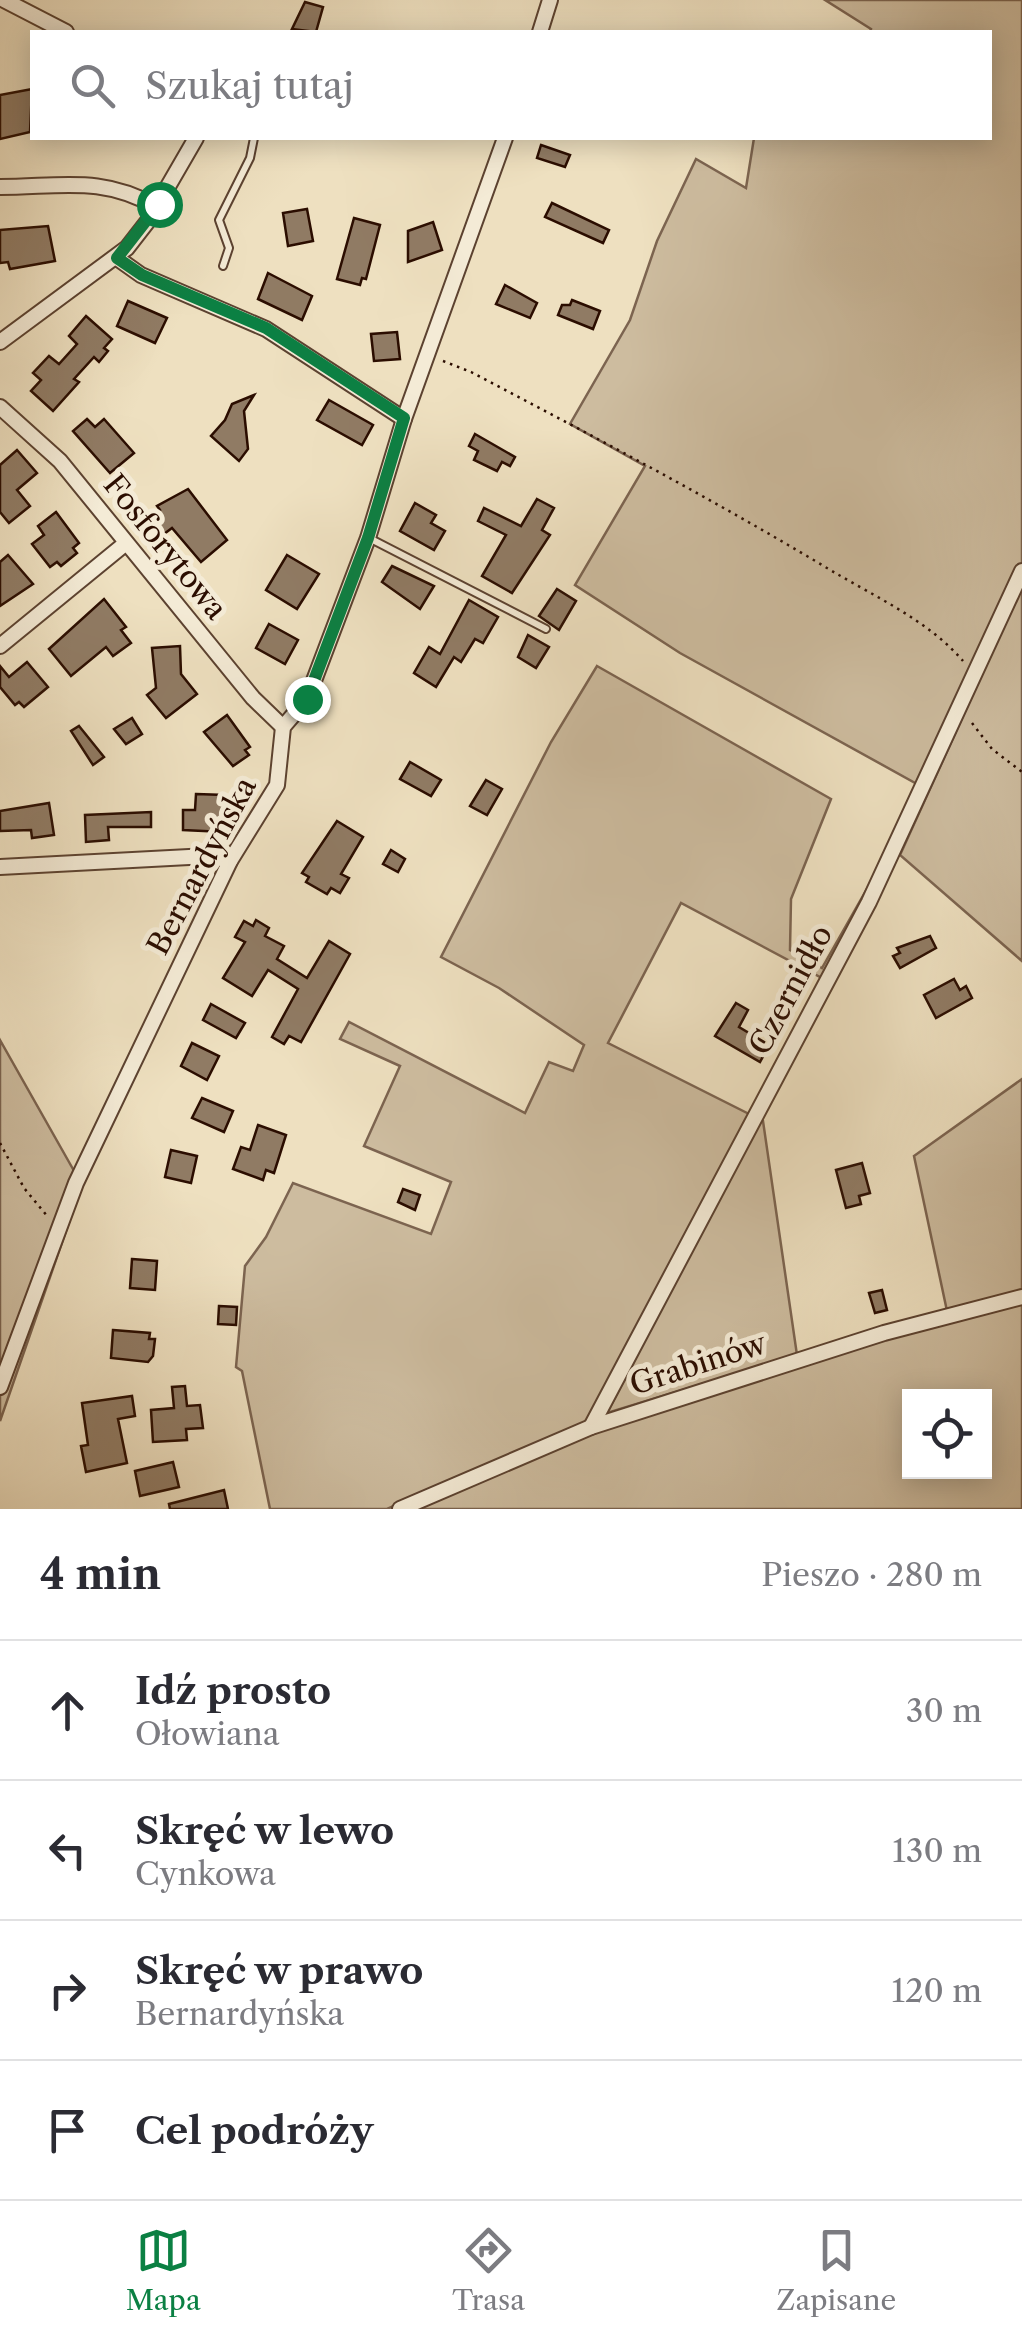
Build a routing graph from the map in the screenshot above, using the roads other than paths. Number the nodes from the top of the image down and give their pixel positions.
1 (4, 0) edge
2 (550, 0) edge
3 (62, 30) edge
4 (541, 30) edge
5 (195, 140) edge
6 (254, 140) edge
7 (504, 140) edge
8 (0, 188) edge
9 (157, 207) junction
10 (117, 258) junction
11 (223, 266) dead end
12 (0, 342) edge
13 (0, 407) edge
14 (404, 418) junction
15 (368, 538) junction
16 (126, 543) junction
17 (1022, 571) edge
18 (546, 629) dead end
19 (0, 646) edge
20 (282, 727) junction
21 (230, 861) junction
22 (0, 867) edge
23 (1022, 1297) edge
24 (0, 1386) edge
25 (591, 1427) junction
26 (400, 1509) edge

1 - 3 street
2 - 4 street
5 - 9 street
6 - 11 lane
7 - 14 street
8 - 9 street
9 - 10 street
10 - 12 street
10 - 14 street
13 - 16 street, Fosforytowa
14 - 15 street
15 - 18 lane
15 - 20 street
16 - 19 street
16 - 20 street, Fosforytowa
17 - 25 street, Czernidło
20 - 21 street, Bernardyńska
21 - 22 street
21 - 24 street, Bernardyńska
23 - 25 street, Grabinów
25 - 26 street, Grabinów

